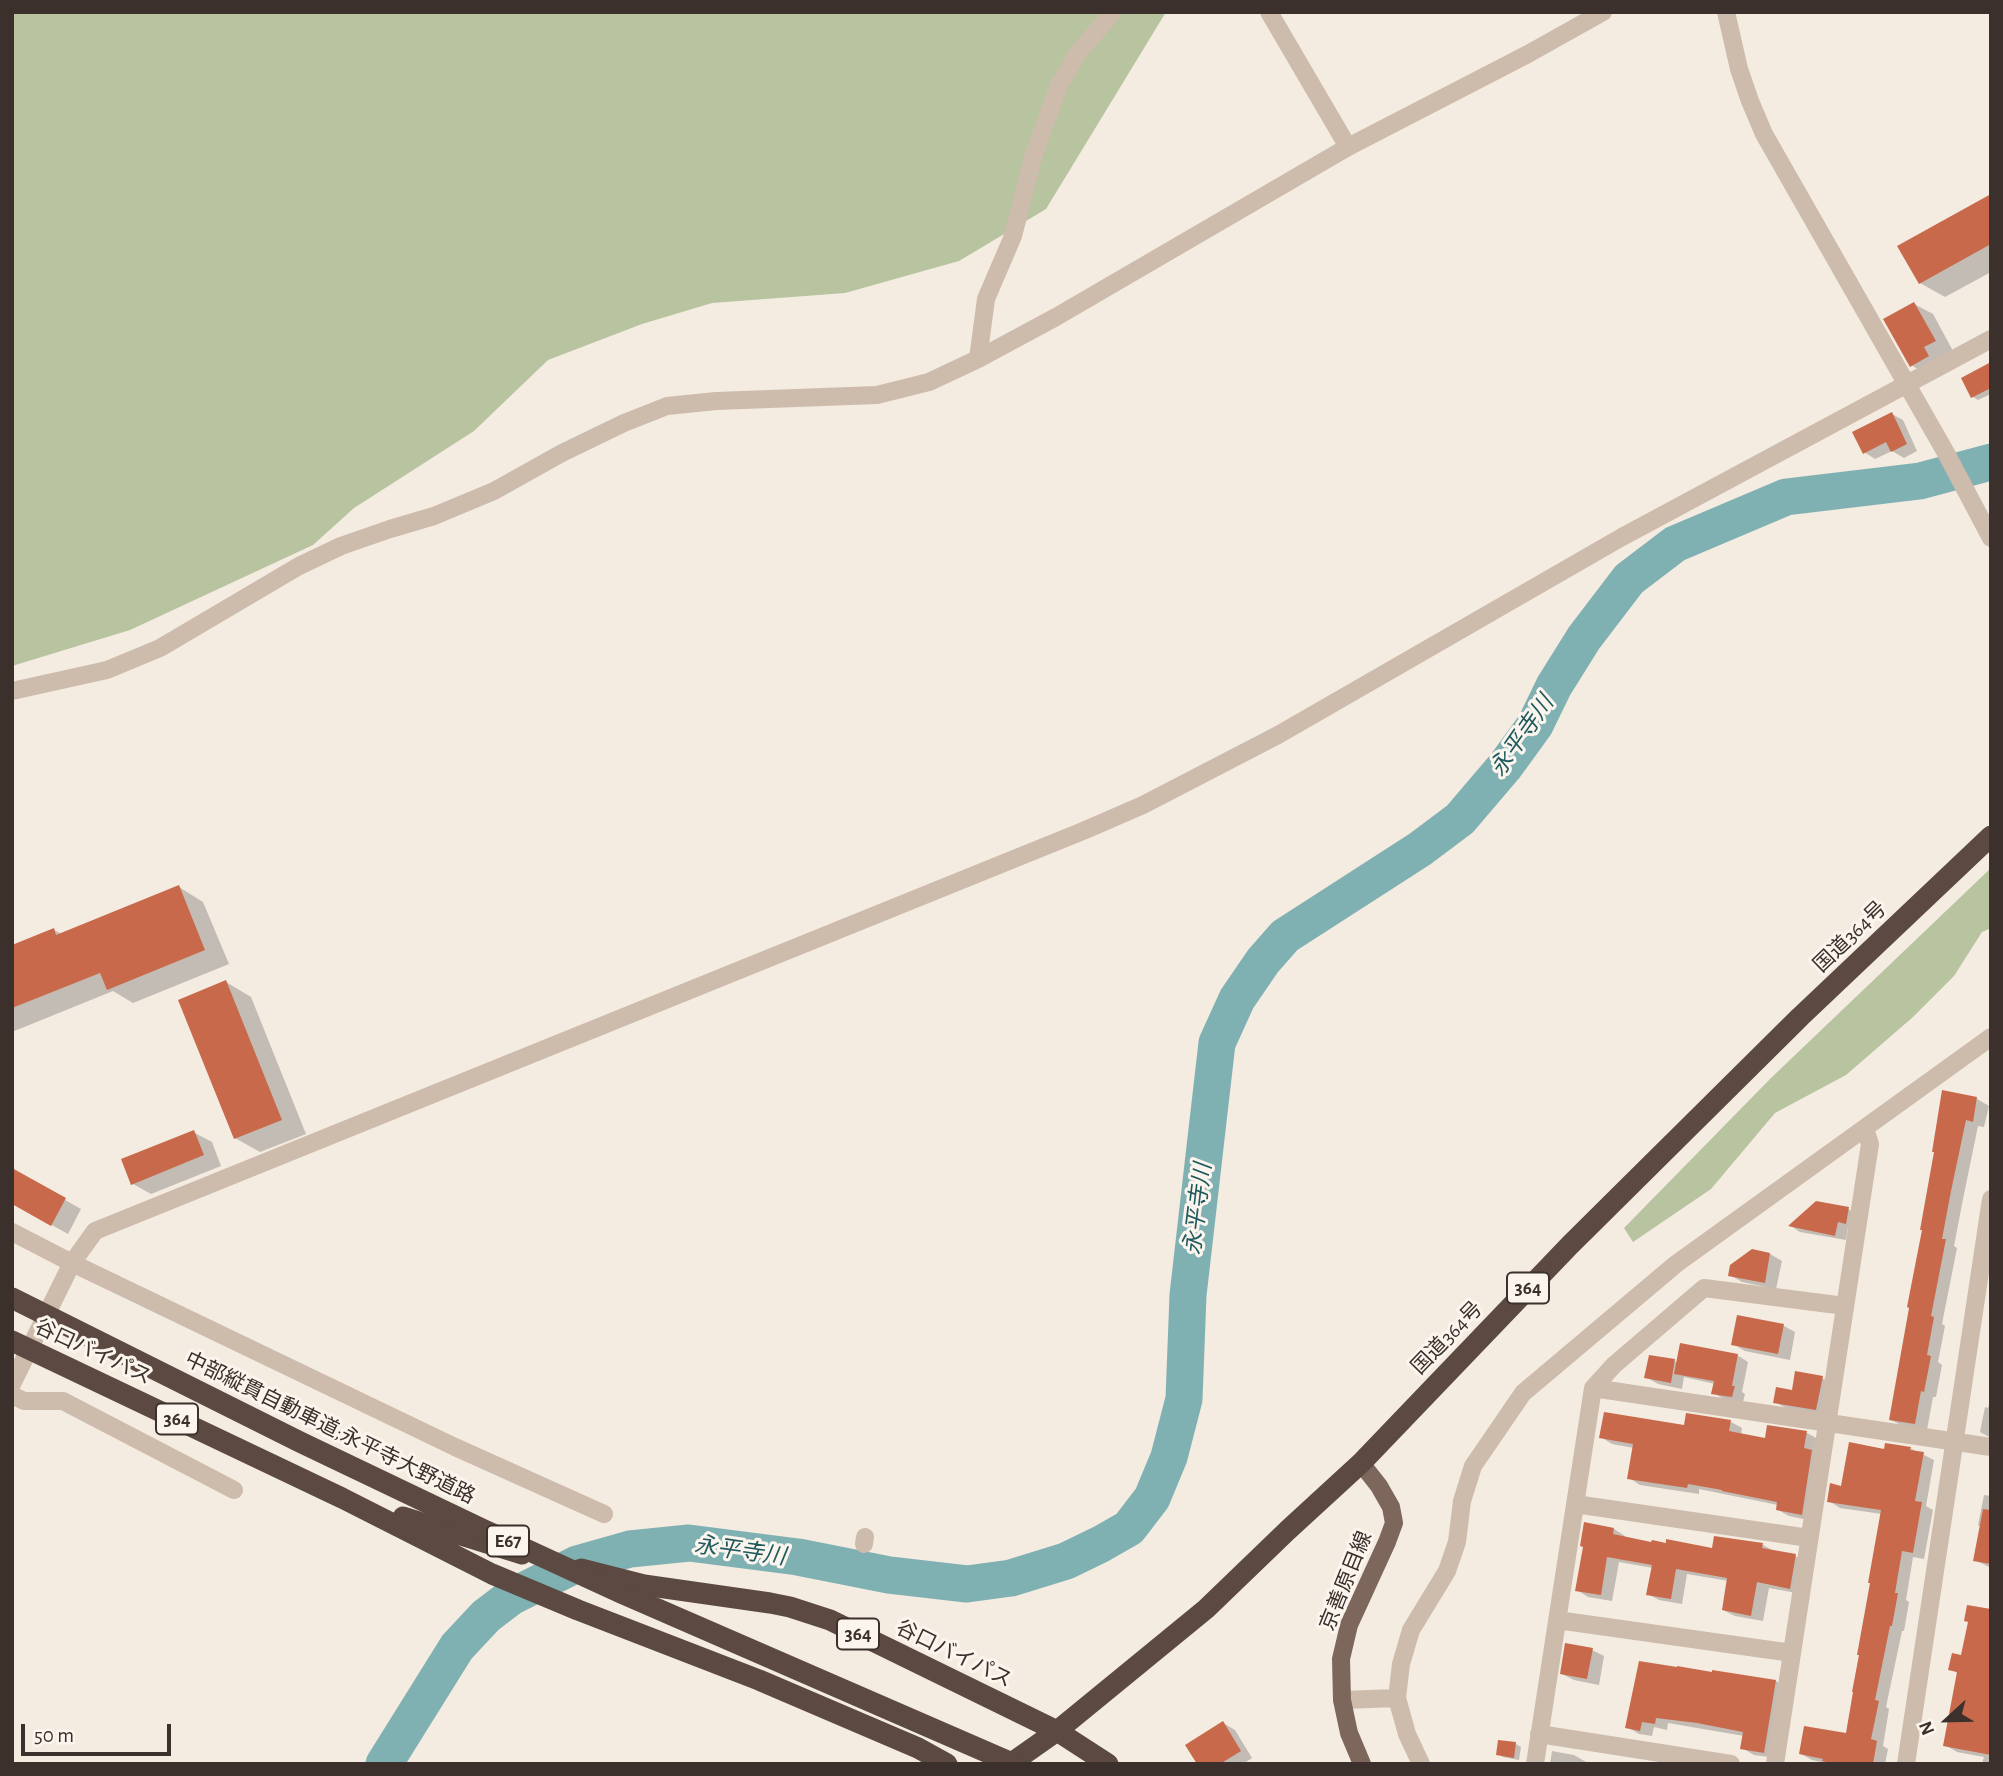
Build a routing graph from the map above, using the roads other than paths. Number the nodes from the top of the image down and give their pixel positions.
1 (1113, 12) edge
2 (1269, 12) edge
3 (1603, 12) edge
4 (1726, 12) edge
5 (1348, 147) junction
6 (1991, 339) edge
7 (978, 359) junction
8 (1907, 385) junction
9 (1991, 538) edge
10 (12, 691) edge
11 (1991, 836) edge
12 (1991, 1037) edge
13 (1865, 1129) junction
14 (1991, 1199) edge
15 (12, 1232) edge
16 (72, 1263) junction
17 (12, 1298) edge
18 (1845, 1306) junction
19 (21, 1345) edge
20 (12, 1384) edge
21 (1593, 1388) junction
22 (12, 1395) edge
23 (1826, 1421) junction
24 (1955, 1441) junction
25 (1991, 1447) edge
26 (1361, 1462) junction
27 (234, 1490) dead end
28 (342, 1498) junction
29 (1574, 1504) junction
30 (604, 1514) dead end
31 (1809, 1538) junction
32 (1556, 1620) junction
33 (1792, 1653) junction
34 (1397, 1698) junction
35 (1342, 1700) junction
36 (1057, 1731) junction
37 (1539, 1734) junction
38 (1659, 1758) edge
39 (947, 1764) edge
40 (1012, 1764) edge
41 (1108, 1764) edge
42 (1362, 1764) edge
43 (1421, 1764) edge
44 (1535, 1764) edge
45 (1731, 1764) edge
46 (1775, 1764) edge
47 (1906, 1764) edge

1 - 7 street
2 - 5 street
3 - 5 street
4 - 8 street
5 - 7 street
6 - 8 street
7 - 10 street
8 - 9 street
8 - 16 street
11 - 26 highway, 国道364号 / 364
12 - 13 street
13 - 18 street
13 - 34 street
14 - 24 street
15 - 16 street
16 - 19 street
16 - 30 street
17 - 40 highway, 中部縦貫自動車道;永平寺大野道路 / E67, bridge
18 - 21 street
18 - 23 street
19 - 20 street
19 - 28 highway, 谷口バイパス / 364
21 - 23 street
21 - 29 street
22 - 27 street
23 - 24 street
23 - 31 street
24 - 25 street
24 - 47 street
26 - 35 main road, 京善原目線
26 - 36 highway, 国道364号 / 364
28 - 36 highway, 谷口バイパス / 364, bridge
28 - 39 highway, 谷口バイパス / 364
29 - 31 street
29 - 32 street
31 - 33 street
32 - 33 street
32 - 37 street
33 - 46 street
34 - 35 street
34 - 43 street
35 - 42 main road, 京善原目線
36 - 40 highway, 国道364号 / 364
36 - 41 highway, 谷口バイパス
37 - 38 street
37 - 44 street
38 - 45 street

